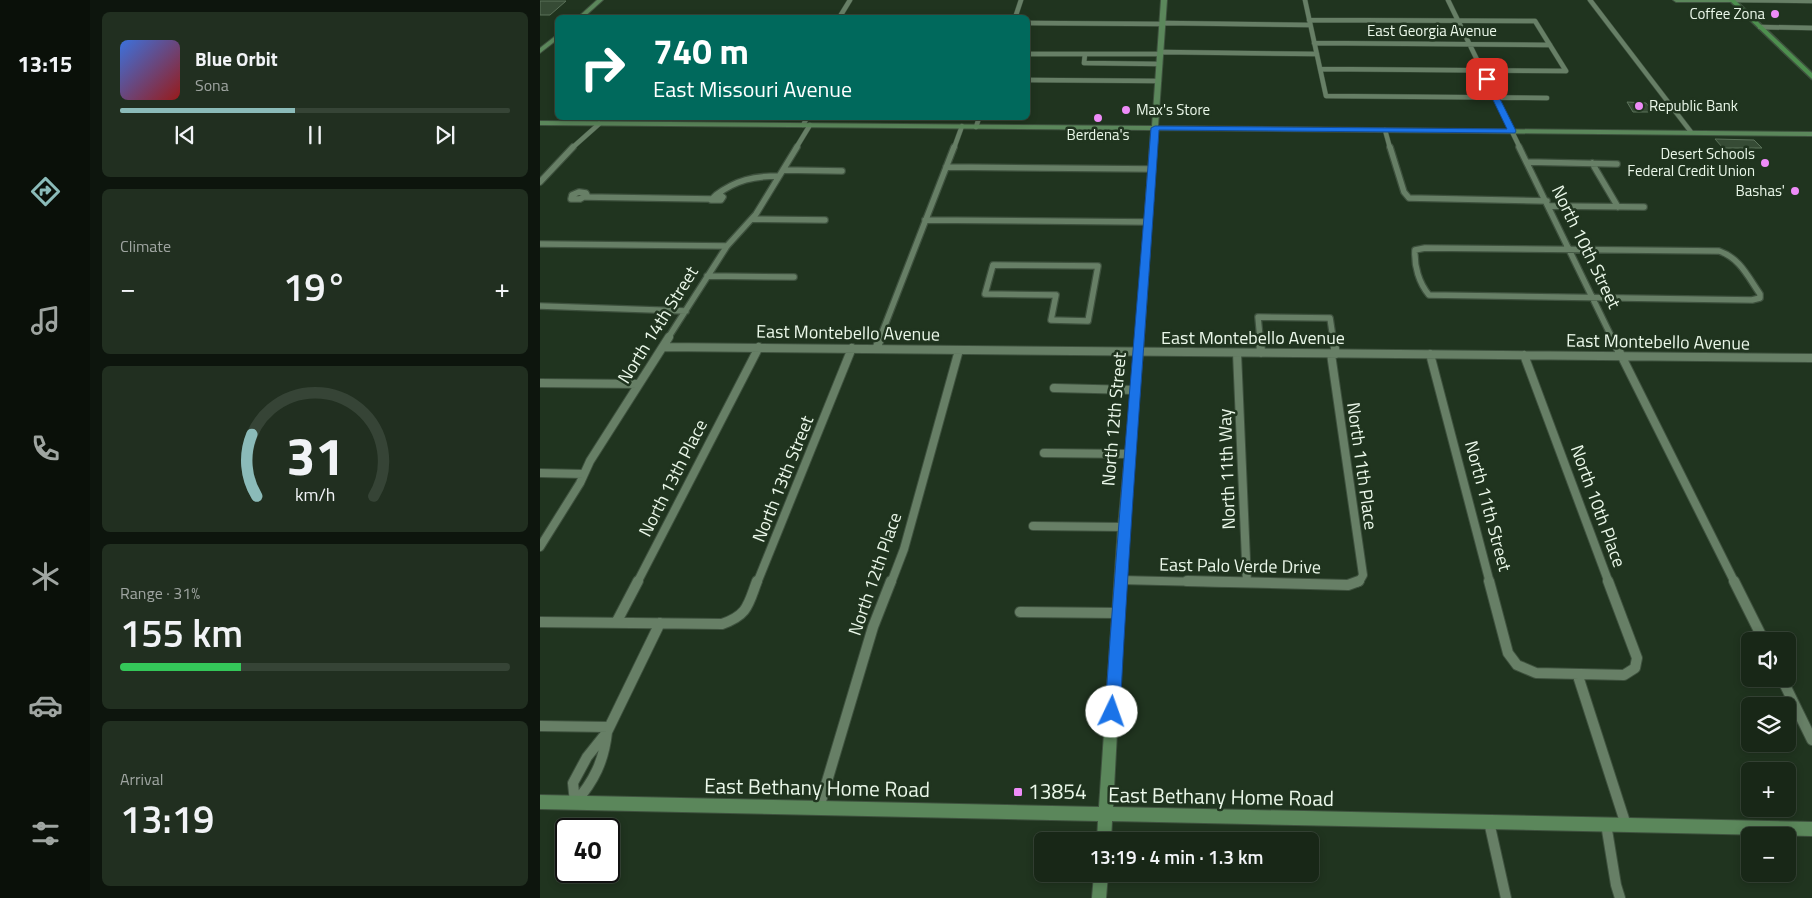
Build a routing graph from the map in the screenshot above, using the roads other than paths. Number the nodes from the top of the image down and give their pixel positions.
1 (600, 0) edge
2 (850, 0) edge
3 (1021, 0) edge
4 (1164, 0) edge
5 (1305, 0) edge
6 (1448, 0) edge
7 (1590, 0) edge
8 (1676, 0) edge
9 (1732, 0) edge
10 (1765, 1) edge
11 (1796, 1) edge
12 (1812, 1) edge
13 (582, 15) edge
14 (842, 15) edge
15 (1016, 15) edge
16 (1458, 21) junction
17 (1310, 22) junction
18 (1030, 24) edge
19 (1163, 24) junction
20 (1760, 27) junction
21 (1812, 28) edge
22 (555, 38) edge
23 (1314, 43) junction
24 (1469, 44) junction
25 (1550, 45) junction
26 (540, 50) edge
27 (1161, 53) junction
28 (1030, 54) edge
29 (1086, 54) junction
30 (1317, 54) junction
31 (1160, 64) junction
32 (1320, 69) junction
33 (1482, 70) junction
34 (1812, 77) edge
35 (1030, 80) edge
36 (1159, 81) junction
37 (1496, 98) junction
38 (1546, 98) dead end
39 (807, 120) edge
40 (979, 120) edge
41 (540, 123) edge
42 (599, 124) junction
43 (806, 125) junction
44 (962, 126) junction
45 (976, 127) junction
46 (1155, 128) junction
47 (1385, 130) junction
48 (1512, 131) junction
49 (1691, 132) junction
50 (1812, 134) edge
51 (1527, 162) junction
52 (1592, 163) junction
53 (1617, 164) dead end
54 (946, 167) junction
55 (1152, 169) junction
56 (842, 171) dead end
57 (781, 173) junction
58 (540, 182) edge
59 (585, 197) dead end
60 (1548, 204) junction
61 (1618, 207) junction
62 (1644, 208) dead end
63 (752, 219) junction
64 (825, 220) dead end
65 (926, 220) junction
66 (1148, 222) junction
67 (540, 244) edge
68 (727, 246) junction
69 (1570, 250) junction
70 (707, 276) junction
71 (794, 277) dead end
72 (1593, 298) junction
73 (540, 306) edge
74 (686, 311) junction
75 (1088, 321) joint
76 (663, 346) junction
77 (759, 348) junction
78 (852, 348) junction
79 (876, 349) junction
80 (959, 350) junction
81 (1139, 351) junction
82 (1237, 353) junction
83 (1260, 353) junction
84 (1333, 354) junction
85 (1430, 354) junction
86 (1524, 355) junction
87 (1621, 356) junction
88 (1812, 358) edge
89 (540, 383) edge
90 (639, 384) junction
91 (1054, 388) dead end
92 (1134, 390) junction
93 (1044, 453) dead end
94 (1130, 454) junction
95 (540, 473) edge
96 (584, 474) junction
97 (1033, 526) dead end
98 (1123, 527) junction
99 (540, 548) edge
100 (1120, 580) junction
101 (1360, 582) joint
102 (1247, 583) junction
103 (1020, 612) dead end
104 (1118, 614) junction
105 (540, 622) edge
106 (616, 623) junction
107 (660, 623) junction
108 (1759, 632) edge
109 (1578, 676) junction
110 (1786, 687) edge
111 (540, 726) edge
112 (608, 730) junction
113 (1812, 740) edge
114 (540, 802) edge
115 (575, 803) junction
116 (819, 808) junction
117 (1105, 815) junction
118 (1489, 822) junction
119 (1606, 824) junction
120 (1626, 825) junction
121 (1812, 829) edge
122 (1104, 832) edge
123 (1100, 882) edge
124 (1099, 898) edge
125 (1506, 898) edge
126 (1620, 898) edge

1 - 13 main road
2 - 14 street
3 - 15 street
4 - 19 main road, North 12th Street
5 - 17 street
6 - 16 street, North 10th Street
7 - 49 street
8 - 9 main road
9 - 10 street
9 - 20 main road
10 - 11 street
11 - 12 street
16 - 17 street
16 - 24 street, North 10th Street
16 - 25 street
17 - 19 street
17 - 23 street
18 - 19 street
19 - 27 main road, North 12th Street
20 - 21 street
20 - 34 main road
22 - 26 main road
23 - 24 street, East Georgia Avenue
23 - 30 street
24 - 25 street, East Georgia Avenue
24 - 33 street, North 10th Street
25 - 33 street
27 - 29 street
27 - 30 street
27 - 31 main road, North 12th Street
28 - 29 street
29 - 31 street
30 - 32 street
31 - 36 main road, North 12th Street
32 - 33 street
32 - 37 street
33 - 37 street, North 10th Street
35 - 36 street
36 - 46 main road, North 12th Street
37 - 38 street
37 - 48 street, North 10th Street
39 - 43 street, North 14th Street
40 - 45 street
41 - 42 main road
42 - 43 main road
42 - 58 street
43 - 44 main road
43 - 57 street, North 14th Street
44 - 45 main road
44 - 54 street
45 - 46 main road
46 - 47 main road
46 - 55 main road, North 12th Street
47 - 48 main road
47 - 60 street
48 - 49 main road
48 - 51 street, North 10th Street
49 - 50 main road
51 - 52 street
51 - 60 street, North 10th Street
52 - 53 street
52 - 61 street
54 - 55 street
54 - 65 street
55 - 66 main road, North 12th Street
56 - 57 street
57 - 59 street
57 - 63 street, North 14th Street
60 - 61 street
60 - 69 street, North 10th Street
61 - 62 street
63 - 64 street
63 - 68 street, North 14th Street
65 - 66 street
65 - 79 street
66 - 81 main road, North 12th Street
67 - 68 street
68 - 70 street, North 14th Street
69 - 72 street, North 10th Street
69 - 72 street
69 - 72 street
70 - 71 street
70 - 74 street, North 14th Street
72 - 87 street, North 10th Street
73 - 74 street
74 - 76 street, North 14th Street
75 - 75 street
76 - 77 street, East Montebello Avenue
76 - 90 street, North 14th Street
77 - 78 street, East Montebello Avenue
77 - 106 street, North 13th Place
78 - 79 street, East Montebello Avenue
78 - 107 street, North 13th Street
79 - 80 street, East Montebello Avenue
80 - 81 street, East Montebello Avenue
80 - 116 street, North 12th Place
81 - 82 street, East Montebello Avenue
81 - 92 main road, North 12th Street
82 - 83 street, East Montebello Avenue
82 - 102 street, North 11th Way
83 - 84 street, East Montebello Avenue
83 - 84 street, North 11th Place
84 - 85 street, East Montebello Avenue
84 - 101 street, North 11th Place
85 - 86 street, East Montebello Avenue
85 - 109 street, North 11th Street
86 - 87 street, East Montebello Avenue
86 - 109 street, North 10th Place
87 - 88 street, East Montebello Avenue
87 - 108 street, North 10th Street
89 - 90 street
90 - 96 street, North 14th Street
91 - 92 street
92 - 94 main road, North 12th Street
93 - 94 street
94 - 98 main road, North 12th Street
95 - 96 street
96 - 99 street, North 14th Street
97 - 98 street
98 - 100 main road, North 12th Street
100 - 102 street, East Palo Verde Drive
100 - 104 main road, North 12th Street
101 - 102 street, East Palo Verde Drive
103 - 104 street
104 - 117 main road, North 12th Street
105 - 106 street
106 - 107 street
107 - 112 street
109 - 120 street
110 - 113 street
111 - 112 street
112 - 115 street
112 - 115 street
114 - 115 main road, East Bethany Home Road
115 - 116 main road, East Bethany Home Road
116 - 117 main road, East Bethany Home Road
117 - 118 main road, East Bethany Home Road
117 - 122 main road, North 12th Street
118 - 119 main road, East Bethany Home Road
118 - 125 street
119 - 120 main road, East Bethany Home Road
119 - 126 street
120 - 121 main road, East Bethany Home Road
123 - 124 main road

